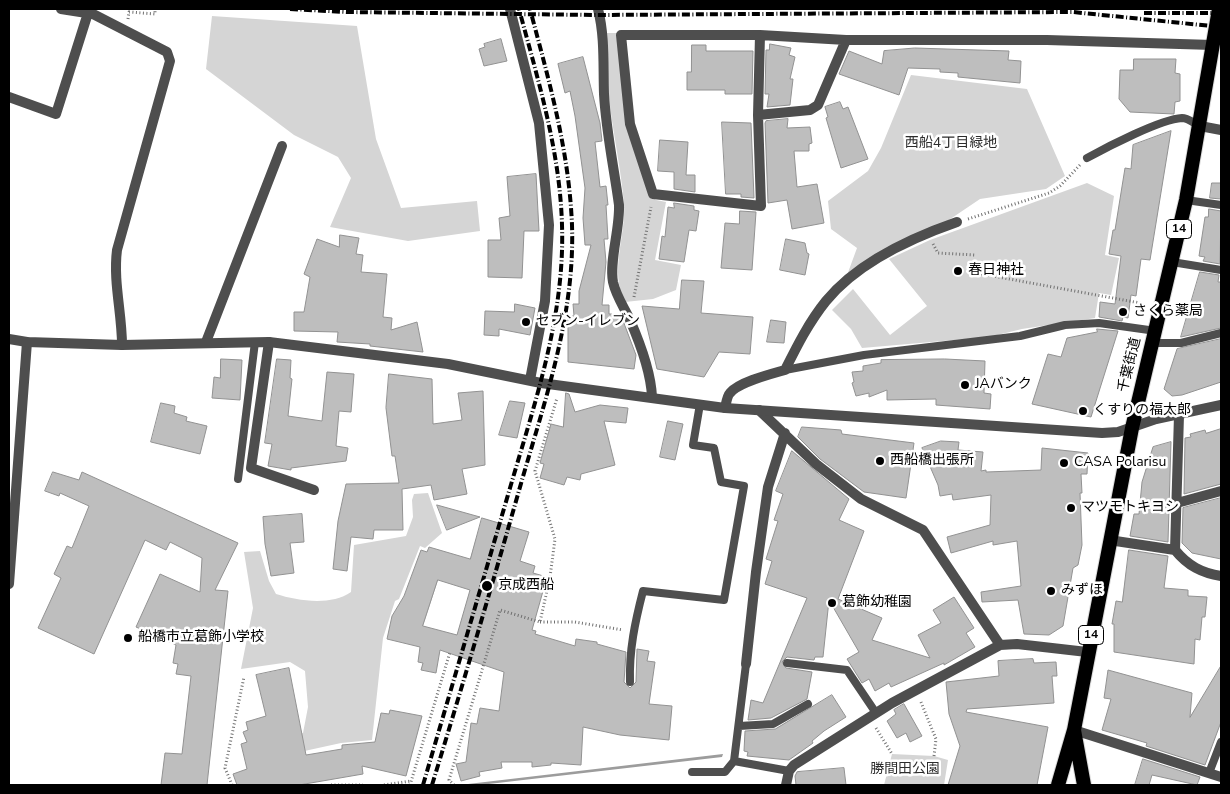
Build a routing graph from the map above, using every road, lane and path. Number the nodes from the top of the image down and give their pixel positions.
1 (61, 9) edge
2 (155, 9) edge
3 (510, 9) edge
4 (598, 9) edge
5 (1219, 9) edge
6 (88, 13) junction
7 (136, 23) dead end
8 (760, 35) junction
9 (846, 40) junction
10 (1217, 46) edge
11 (9, 97) edge
12 (758, 115) junction
13 (1200, 126) junction
14 (1221, 130) edge
15 (282, 146) dead end
16 (1087, 158) joint
17 (654, 194) junction
18 (1186, 200) junction
19 (1221, 205) edge
20 (958, 222) joint
21 (926, 234) junction
22 (975, 255) dead end
23 (1172, 262) junction
24 (1221, 270) edge
25 (971, 272) dead end
26 (1140, 303) dead end
27 (630, 320) junction
28 (1221, 333) edge
29 (1154, 337) junction
30 (9, 339) edge
31 (27, 342) junction
32 (206, 342) junction
33 (255, 342) junction
34 (270, 342) junction
35 (122, 345) junction
36 (785, 370) junction
37 (530, 380) junction
38 (558, 395) dead end
39 (652, 397) junction
40 (700, 404) junction
41 (1221, 405) edge
42 (725, 408) junction
43 (759, 410) junction
44 (1178, 415) junction
45 (1132, 428) junction
46 (785, 433) junction
47 (238, 479) dead end
48 (314, 490) dead end
49 (1221, 491) edge
50 (1177, 503) junction
51 (11, 520) edge
52 (1109, 540) junction
53 (1175, 550) junction
54 (1221, 576) edge
55 (9, 584) edge
56 (540, 622) junction
57 (633, 631) junction
58 (1000, 645) junction
59 (450, 652) dead end
60 (1087, 652) junction
61 (787, 663) dead end
62 (746, 664) joint
63 (244, 677) dead end
64 (630, 682) dead end
65 (916, 690) junction
66 (808, 704) dead end
67 (873, 715) junction
68 (739, 726) junction
69 (1074, 730) junction
70 (1221, 742) edge
71 (892, 754) dead end
72 (934, 756) dead end
73 (734, 761) junction
74 (789, 771) junction
75 (692, 772) dead end
76 (1209, 773) junction
77 (1221, 777) edge
78 (411, 783) edge
79 (232, 785) edge
80 (331, 785) edge
81 (363, 785) edge
82 (384, 785) edge
83 (454, 785) edge
84 (786, 785) edge
85 (1058, 785) edge
86 (1084, 785) edge

1 - 6 street
2 - 7 path
3 - 37 street
4 - 27 street
5 - 10 highway, 千葉街道 / 14
6 - 11 street
6 - 35 street
8 - 9 street
8 - 12 street
8 - 17 street
9 - 10 street
9 - 12 street
10 - 13 highway, 千葉街道 / 14
12 - 17 street
13 - 14 street
13 - 16 lane
13 - 18 highway, 千葉街道 / 14
15 - 32 street
16 - 20 path
17 - 27 path
18 - 19 lane
18 - 23 highway, 千葉街道 / 14
20 - 21 street
21 - 22 path
21 - 36 street
23 - 24 lane
23 - 29 highway, 千葉街道 / 14
25 - 26 path
27 - 39 street
28 - 29 lane
29 - 36 lane
29 - 45 highway, 千葉街道 / 14
30 - 31 street
31 - 35 street
31 - 51 street
32 - 33 street
32 - 35 street
33 - 34 street
33 - 47 lane
34 - 37 street
34 - 48 street
36 - 42 street
37 - 39 street
38 - 56 path
39 - 40 street
40 - 42 street
40 - 57 lane
41 - 44 street
42 - 43 street
43 - 45 street
43 - 46 street
44 - 45 street
44 - 50 street
45 - 52 highway, 千葉街道 / 14
46 - 58 street
46 - 62 street
49 - 50 street
50 - 53 street
51 - 55 street
52 - 53 street
52 - 60 highway, 千葉街道 / 14
53 - 54 street
56 - 57 path
56 - 83 path
57 - 64 lane
58 - 60 street
58 - 65 street
59 - 78 path
60 - 69 highway, 千葉街道 / 14
61 - 67 lane
62 - 68 lane
63 - 79 path
65 - 67 street
65 - 72 path
66 - 68 lane
67 - 71 path
67 - 74 street
68 - 73 lane
69 - 76 street
69 - 85 highway, 千葉街道 / 14
69 - 86 highway, 千葉街道 / 14
70 - 76 lane
73 - 74 lane
73 - 75 lane
74 - 84 street
76 - 77 street
78 - 82 path
80 - 81 path

